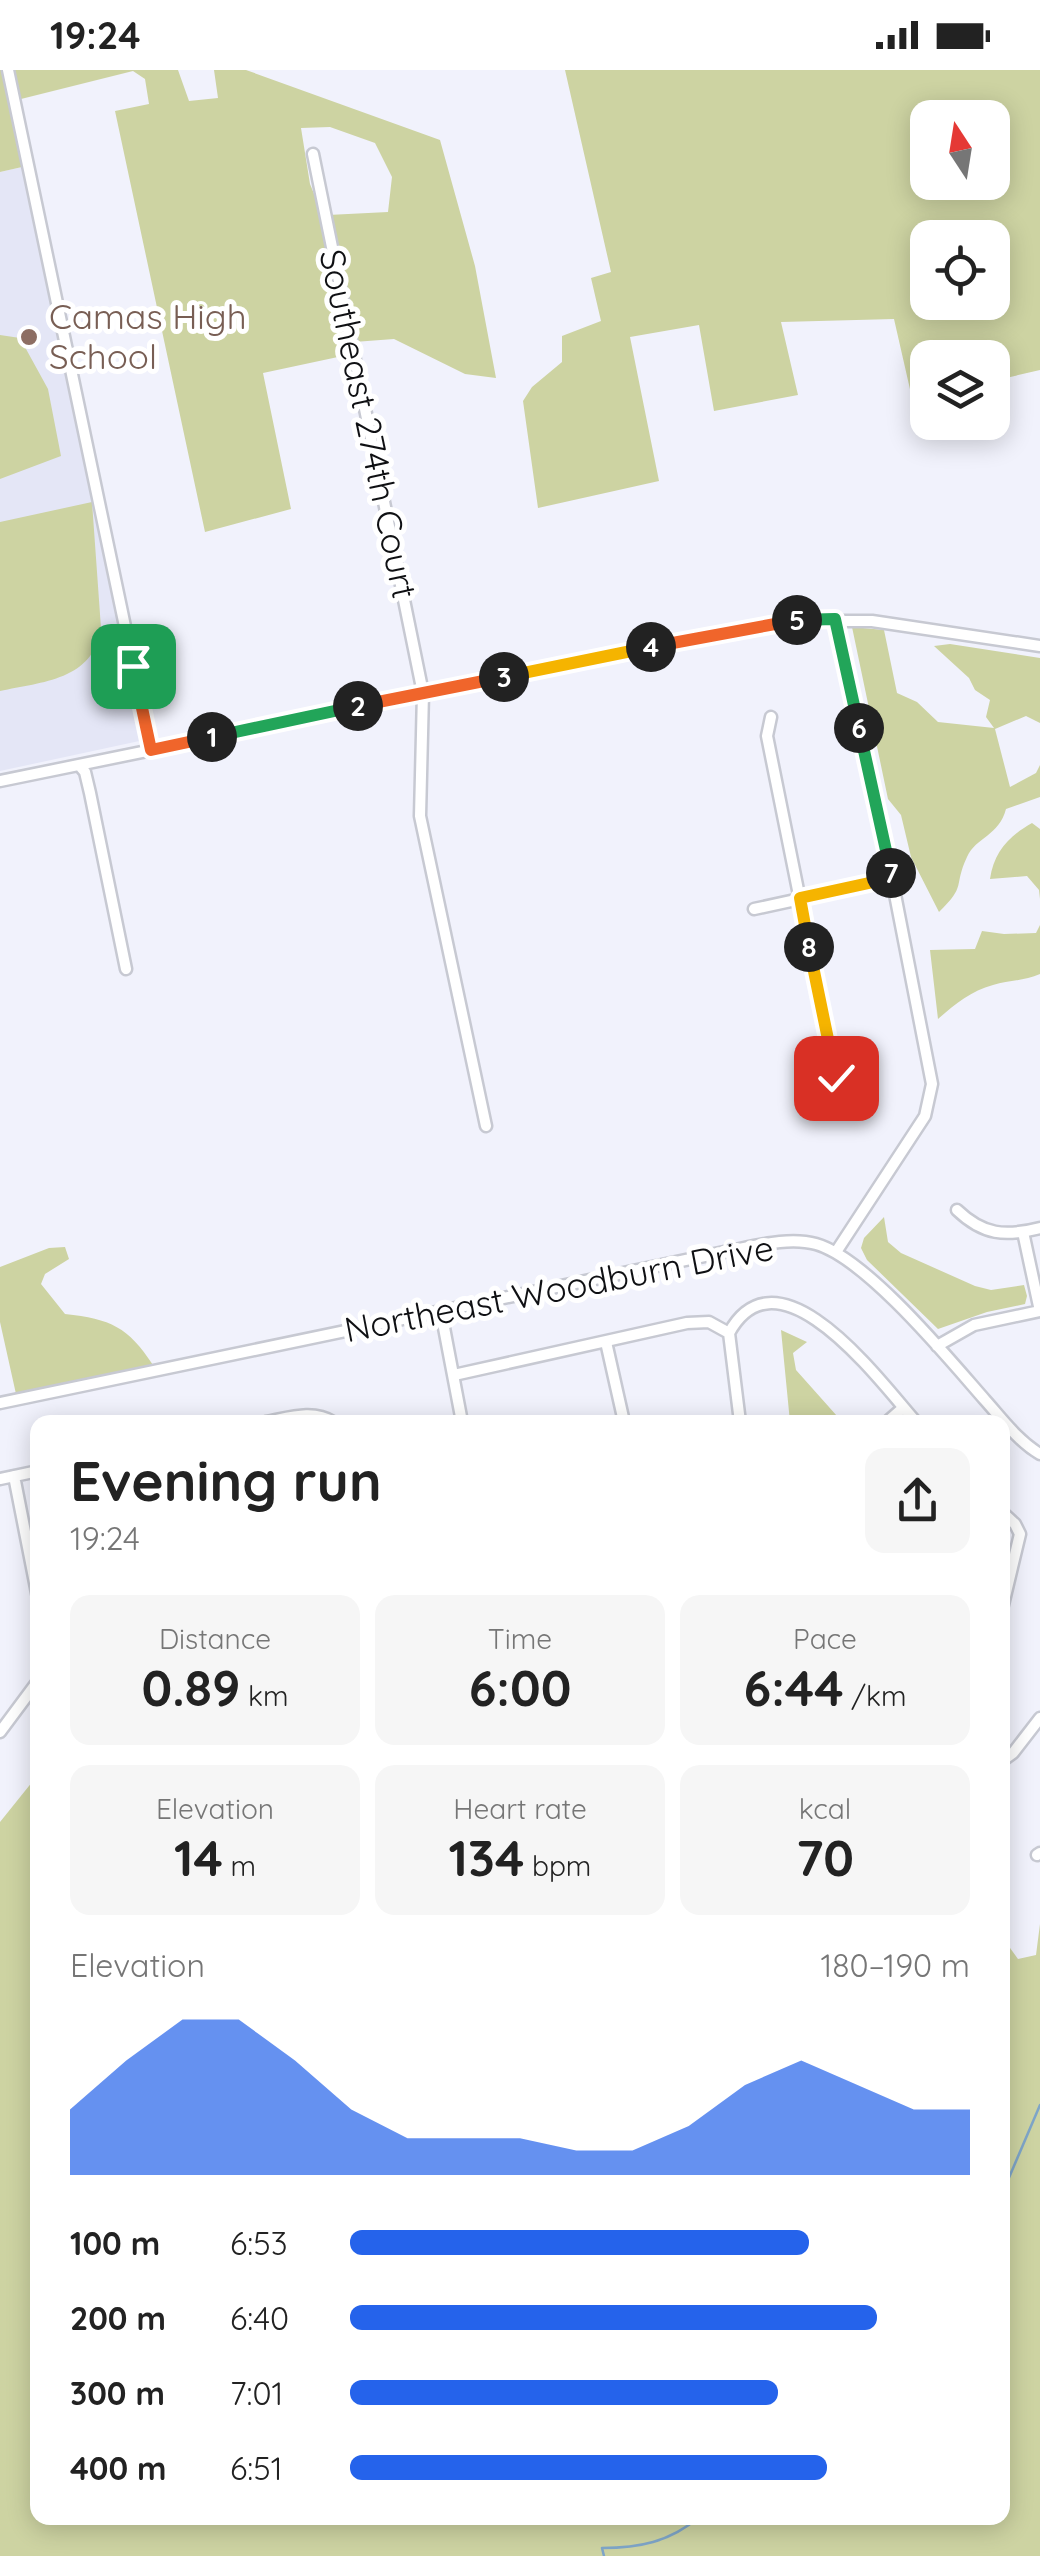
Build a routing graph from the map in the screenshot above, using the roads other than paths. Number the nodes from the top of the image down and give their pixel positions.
1 (8, 70) edge
2 (312, 154) dead end
3 (835, 619) junction
4 (1040, 646) edge
5 (424, 693) junction
6 (772, 717) dead end
7 (151, 750) junction
8 (79, 764) junction
9 (0, 781) edge
10 (892, 878) junction
11 (800, 898) junction
12 (754, 909) dead end
13 (126, 969) dead end
14 (848, 1098) dead end
15 (486, 1126) dead end
16 (957, 1210) dead end
17 (1040, 1228) edge
18 (1023, 1232) junction
19 (836, 1252) junction
20 (442, 1312) junction
21 (729, 1333) junction
22 (606, 1342) junction
23 (937, 1346) junction
24 (454, 1375) junction
25 (0, 1403) edge
26 (903, 1408) junction
27 (461, 1415) edge
28 (622, 1415) edge
29 (739, 1415) edge
30 (896, 1415) edge
31 (910, 1415) edge
32 (998, 1415) edge
33 (1010, 1428) edge
34 (1040, 1454) edge
35 (30, 1473) edge
36 (14, 1476) junction
37 (0, 1479) edge
38 (1010, 1519) edge
39 (30, 1557) edge
40 (1010, 1576) edge
41 (30, 1693) edge
42 (1040, 1718) edge
43 (0, 1732) edge
44 (1010, 1756) edge

1 - 7 street
2 - 5 street, Southeast 274th Court
3 - 4 street
3 - 5 street
3 - 10 street
5 - 7 street
5 - 15 street, Southeast 274th Court
6 - 11 street
7 - 8 street
8 - 9 street
8 - 13 street
10 - 11 street
10 - 19 street
11 - 12 street
11 - 14 street
16 - 18 street
17 - 18 street
18 - 23 street
19 - 20 street, Northeast Woodburn Drive
19 - 23 street, Northeast Woodburn Drive
20 - 24 street
20 - 25 street, Northeast Woodburn Drive
21 - 22 street
21 - 26 street
21 - 29 street
22 - 24 street
22 - 28 street
23 - 32 street, Northeast Woodburn Drive
24 - 27 street
26 - 30 street
26 - 31 street
33 - 34 street, Northeast Woodburn Drive
35 - 36 street
36 - 37 street
36 - 39 street
38 - 40 street
41 - 43 street
42 - 44 street

